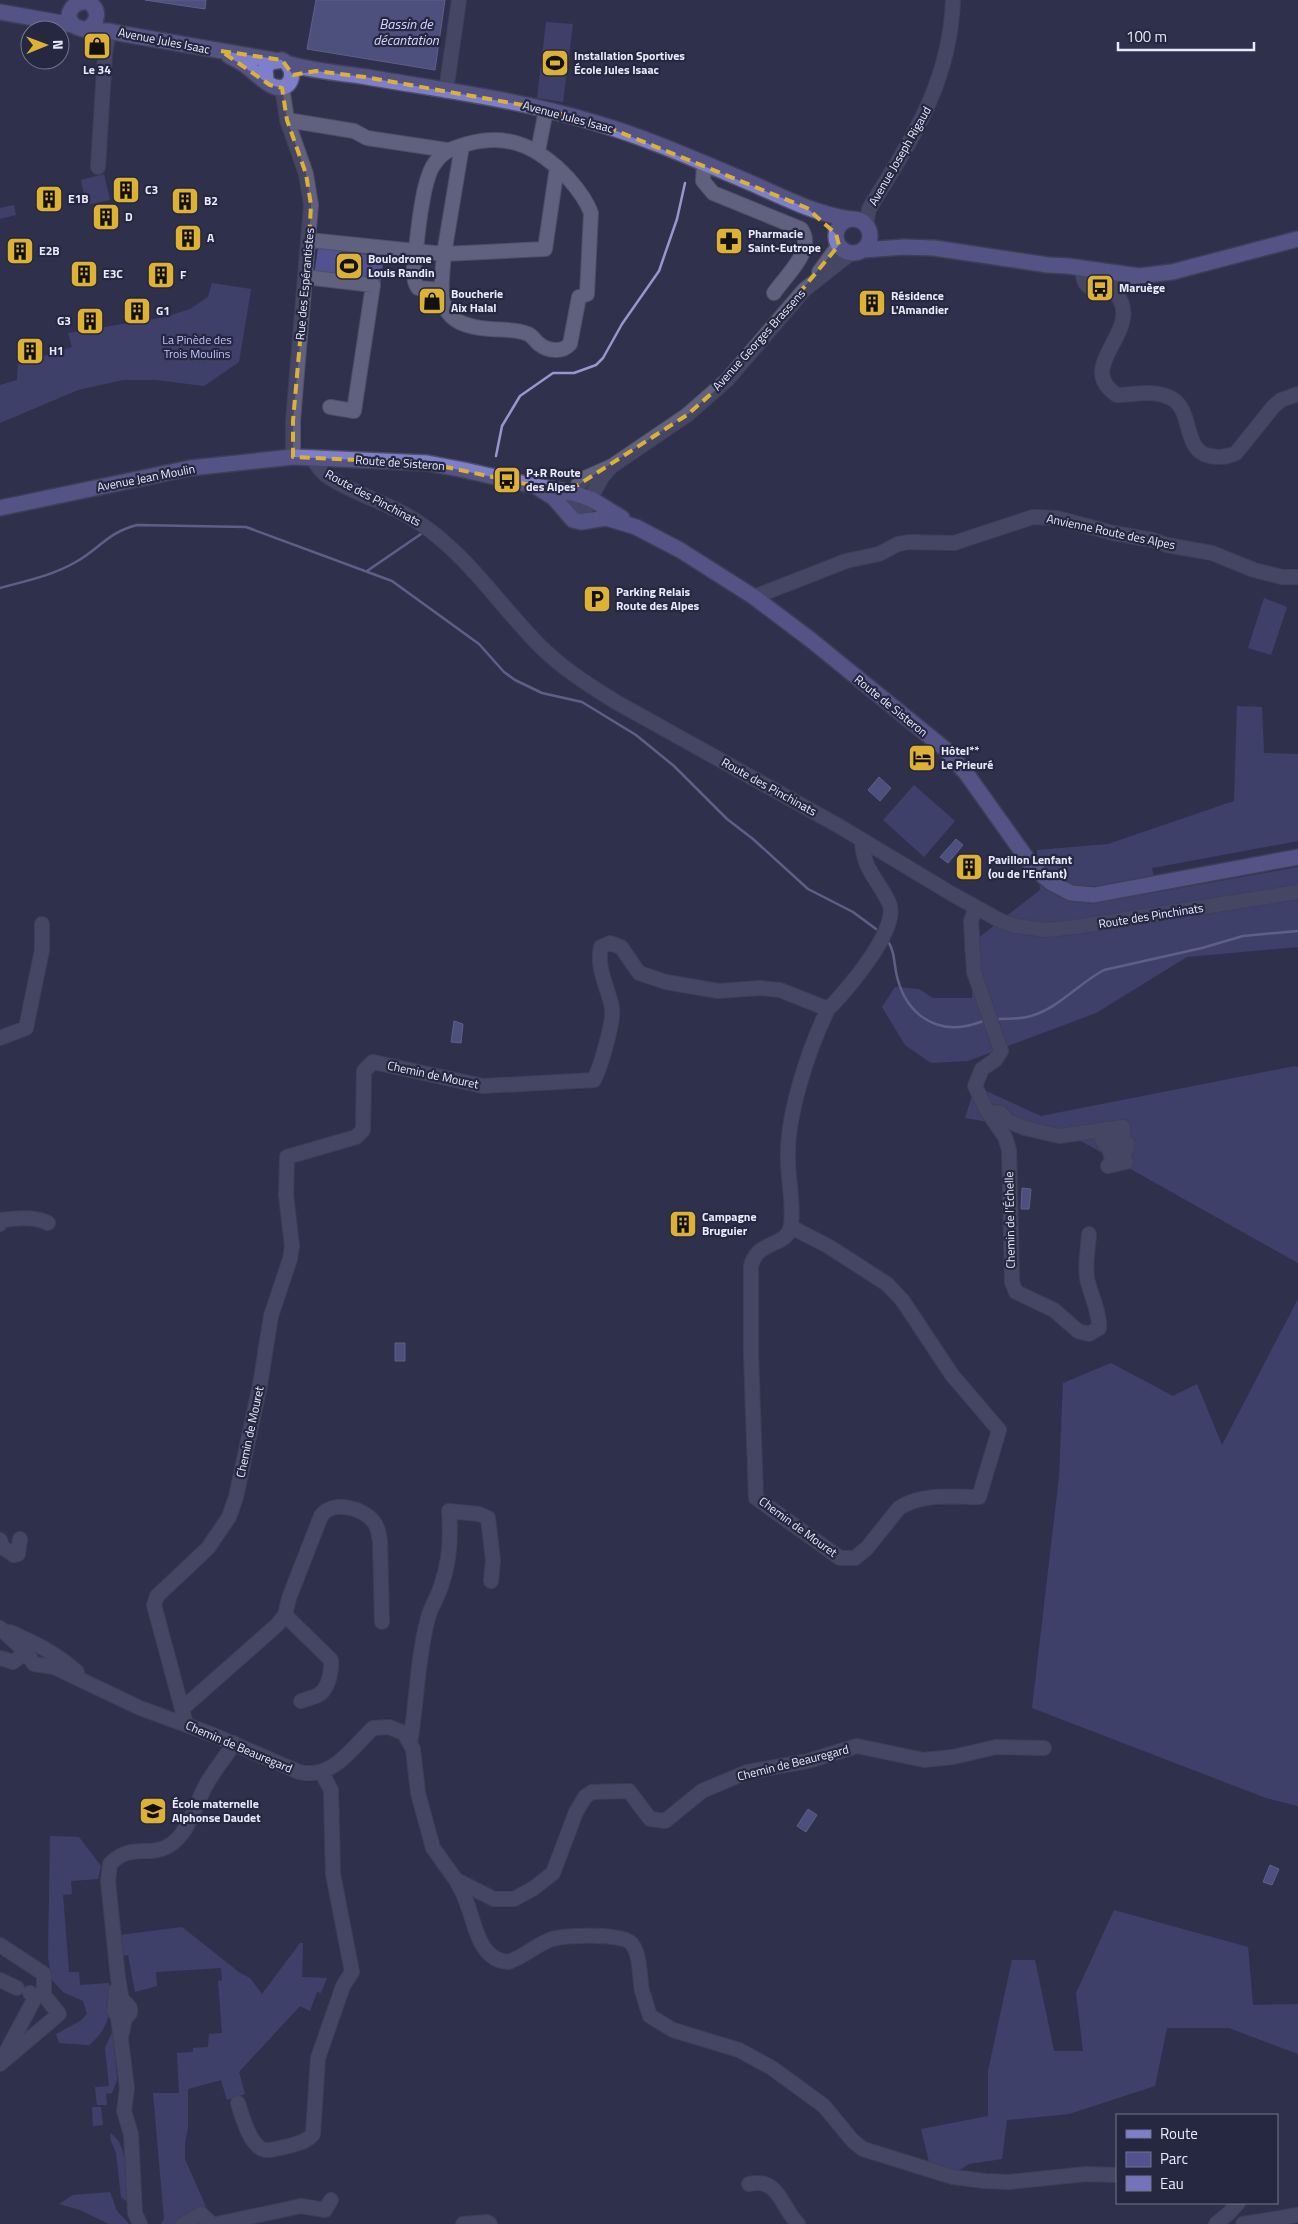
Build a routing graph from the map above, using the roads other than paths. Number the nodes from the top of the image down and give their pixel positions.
1 (459, 0) edge
2 (947, 0) edge
3 (954, 0) edge
4 (85, 5) edge
5 (2, 12) edge
6 (80, 27) junction
7 (108, 30) junction
8 (220, 51) junction
9 (285, 66) junction
10 (273, 84) junction
11 (446, 91) junction
12 (546, 110) junction
13 (286, 117) junction
14 (462, 146) junction
15 (447, 150) junction
16 (538, 151) junction
17 (704, 164) junction
18 (98, 167) dead end
19 (557, 167) junction
20 (807, 208) junction
21 (860, 224) junction
22 (1298, 239) edge
23 (309, 240) junction
24 (847, 245) junction
25 (904, 247) junction
26 (416, 252) junction
27 (444, 254) junction
28 (305, 277) junction
29 (1109, 279) junction
30 (441, 290) junction
31 (803, 291) junction
32 (1298, 394) edge
33 (330, 407) dead end
34 (293, 457) junction
35 (312, 459) junction
36 (612, 466) junction
37 (535, 486) junction
38 (570, 489) junction
39 (591, 498) junction
40 (0, 508) edge
41 (570, 514) junction
42 (636, 527) junction
43 (1298, 577) edge
44 (754, 597) junction
45 (862, 841) junction
46 (1298, 857) edge
47 (1298, 892) edge
48 (976, 907) junction
49 (42, 924) dead end
50 (828, 1009) junction
51 (0, 1038) edge
52 (987, 1111) junction
53 (1108, 1166) dead end
54 (48, 1223) dead end
55 (0, 1224) edge
56 (791, 1227) junction
57 (1089, 1234) dead end
58 (20, 1539) dead end
59 (0, 1540) edge
60 (491, 1581) dead end
61 (285, 1615) junction
62 (382, 1622) dead end
63 (0, 1628) edge
64 (26, 1652) junction
65 (0, 1658) edge
66 (86, 1682) junction
67 (176, 1691) junction
68 (301, 1701) dead end
69 (183, 1708) junction
70 (167, 1717) junction
71 (186, 1724) junction
72 (234, 1743) junction
73 (410, 1743) junction
74 (1044, 1748) dead end
75 (322, 1773) junction
76 (456, 1880) junction
77 (0, 1945) edge
78 (0, 1980) edge
79 (0, 2064) edge
80 (238, 2103) dead end
81 (1116, 2175) edge
82 (750, 2184) dead end
83 (331, 2200) dead end
84 (1237, 2204) edge
85 (1298, 2215) edge
86 (140, 2224) edge
87 (183, 2224) edge
88 (212, 2224) edge
89 (218, 2224) edge
90 (463, 2224) edge
91 (490, 2224) edge
92 (796, 2224) edge
93 (1216, 2224) edge
94 (1243, 2224) edge

1 - 11 street
2 - 21 street, Avenue Joseph Rigaud
3 - 21 street, Avenue Joseph Rigaud
4 - 5 main road, Avenue Jules Isaac
4 - 6 main road
4 - 6 main road
4 - 7 main road, Avenue Jules Isaac
5 - 6 main road, Avenue Jules Isaac
6 - 7 main road, Avenue Jules Isaac
7 - 8 main road, Avenue Jules Isaac
7 - 18 street
8 - 9 main road, Avenue Jules Isaac
8 - 10 main road, Avenue Jules Isaac
9 - 10 main road
9 - 10 main road
9 - 11 main road, Avenue Jules Isaac
10 - 13 street, Rue des Espérantistes
11 - 12 main road, Avenue Jules Isaac
12 - 16 street
12 - 17 main road, Avenue Jules Isaac
13 - 15 street
13 - 23 street, Rue des Espérantistes
14 - 15 street
14 - 16 street
14 - 27 street
15 - 26 street
16 - 19 street
17 - 20 main road, Avenue Jules Isaac
17 - 31 street
19 - 27 street
19 - 30 street
20 - 21 main road, Avenue Jules Isaac
20 - 24 main road, Avenue Jules Isaac
21 - 24 main road
21 - 24 main road
21 - 25 main road, Avenue Jules Isaac
22 - 29 main road
23 - 26 street
23 - 28 street, Rue des Espérantistes
24 - 25 main road
24 - 31 street, Avenue Georges Brassens
25 - 29 main road
26 - 27 street
26 - 30 street
27 - 30 street
28 - 33 street
28 - 34 street, Rue des Espérantistes
29 - 32 street
31 - 36 street, Avenue Georges Brassens
34 - 35 main road, Route de Sisteron
34 - 40 main road, Avenue Jean Moulin
35 - 37 main road, Route de Sisteron
35 - 45 street, Route des Pinchinats
36 - 38 street, Avenue Georges Brassens
36 - 39 street, Avenue Georges Brassens
37 - 38 main road, Route de Sisteron
37 - 41 main road, Route de Sisteron
38 - 39 main road, Route de Sisteron
38 - 41 street
39 - 41 street
39 - 42 main road, Route de Sisteron
41 - 42 main road, Route de Sisteron
42 - 44 main road, Route de Sisteron
43 - 44 street, Anvienne Route des Alpes
44 - 46 main road, Route de Sisteron
45 - 48 street, Route des Pinchinats
45 - 50 street
47 - 48 street, Route des Pinchinats
48 - 52 street, Chemin de l’Échelle
49 - 51 street
50 - 56 street
50 - 67 street, Chemin de Mouret
52 - 53 street
52 - 57 street, Chemin de l’Échelle
54 - 55 street
56 - 56 street, Chemin de Mouret
58 - 59 street
60 - 73 street
61 - 62 street
61 - 68 street
61 - 69 street
63 - 64 street, Chemin de Beauregard
63 - 66 street, Chemin de Beauregard
64 - 65 street
64 - 66 street, Chemin de Beauregard
66 - 70 street, Chemin de Beauregard
67 - 69 street
67 - 70 street
69 - 71 street
70 - 71 street, Chemin de Beauregard
71 - 72 street, Chemin de Beauregard
72 - 75 street, Chemin de Beauregard
72 - 86 street
73 - 75 street
73 - 76 street, Chemin de Beauregard
74 - 76 street, Chemin de Beauregard
75 - 80 street
76 - 81 street
77 - 79 street
78 - 79 street
82 - 92 street
83 - 89 street
84 - 93 street
85 - 94 street
87 - 88 street
90 - 91 street

